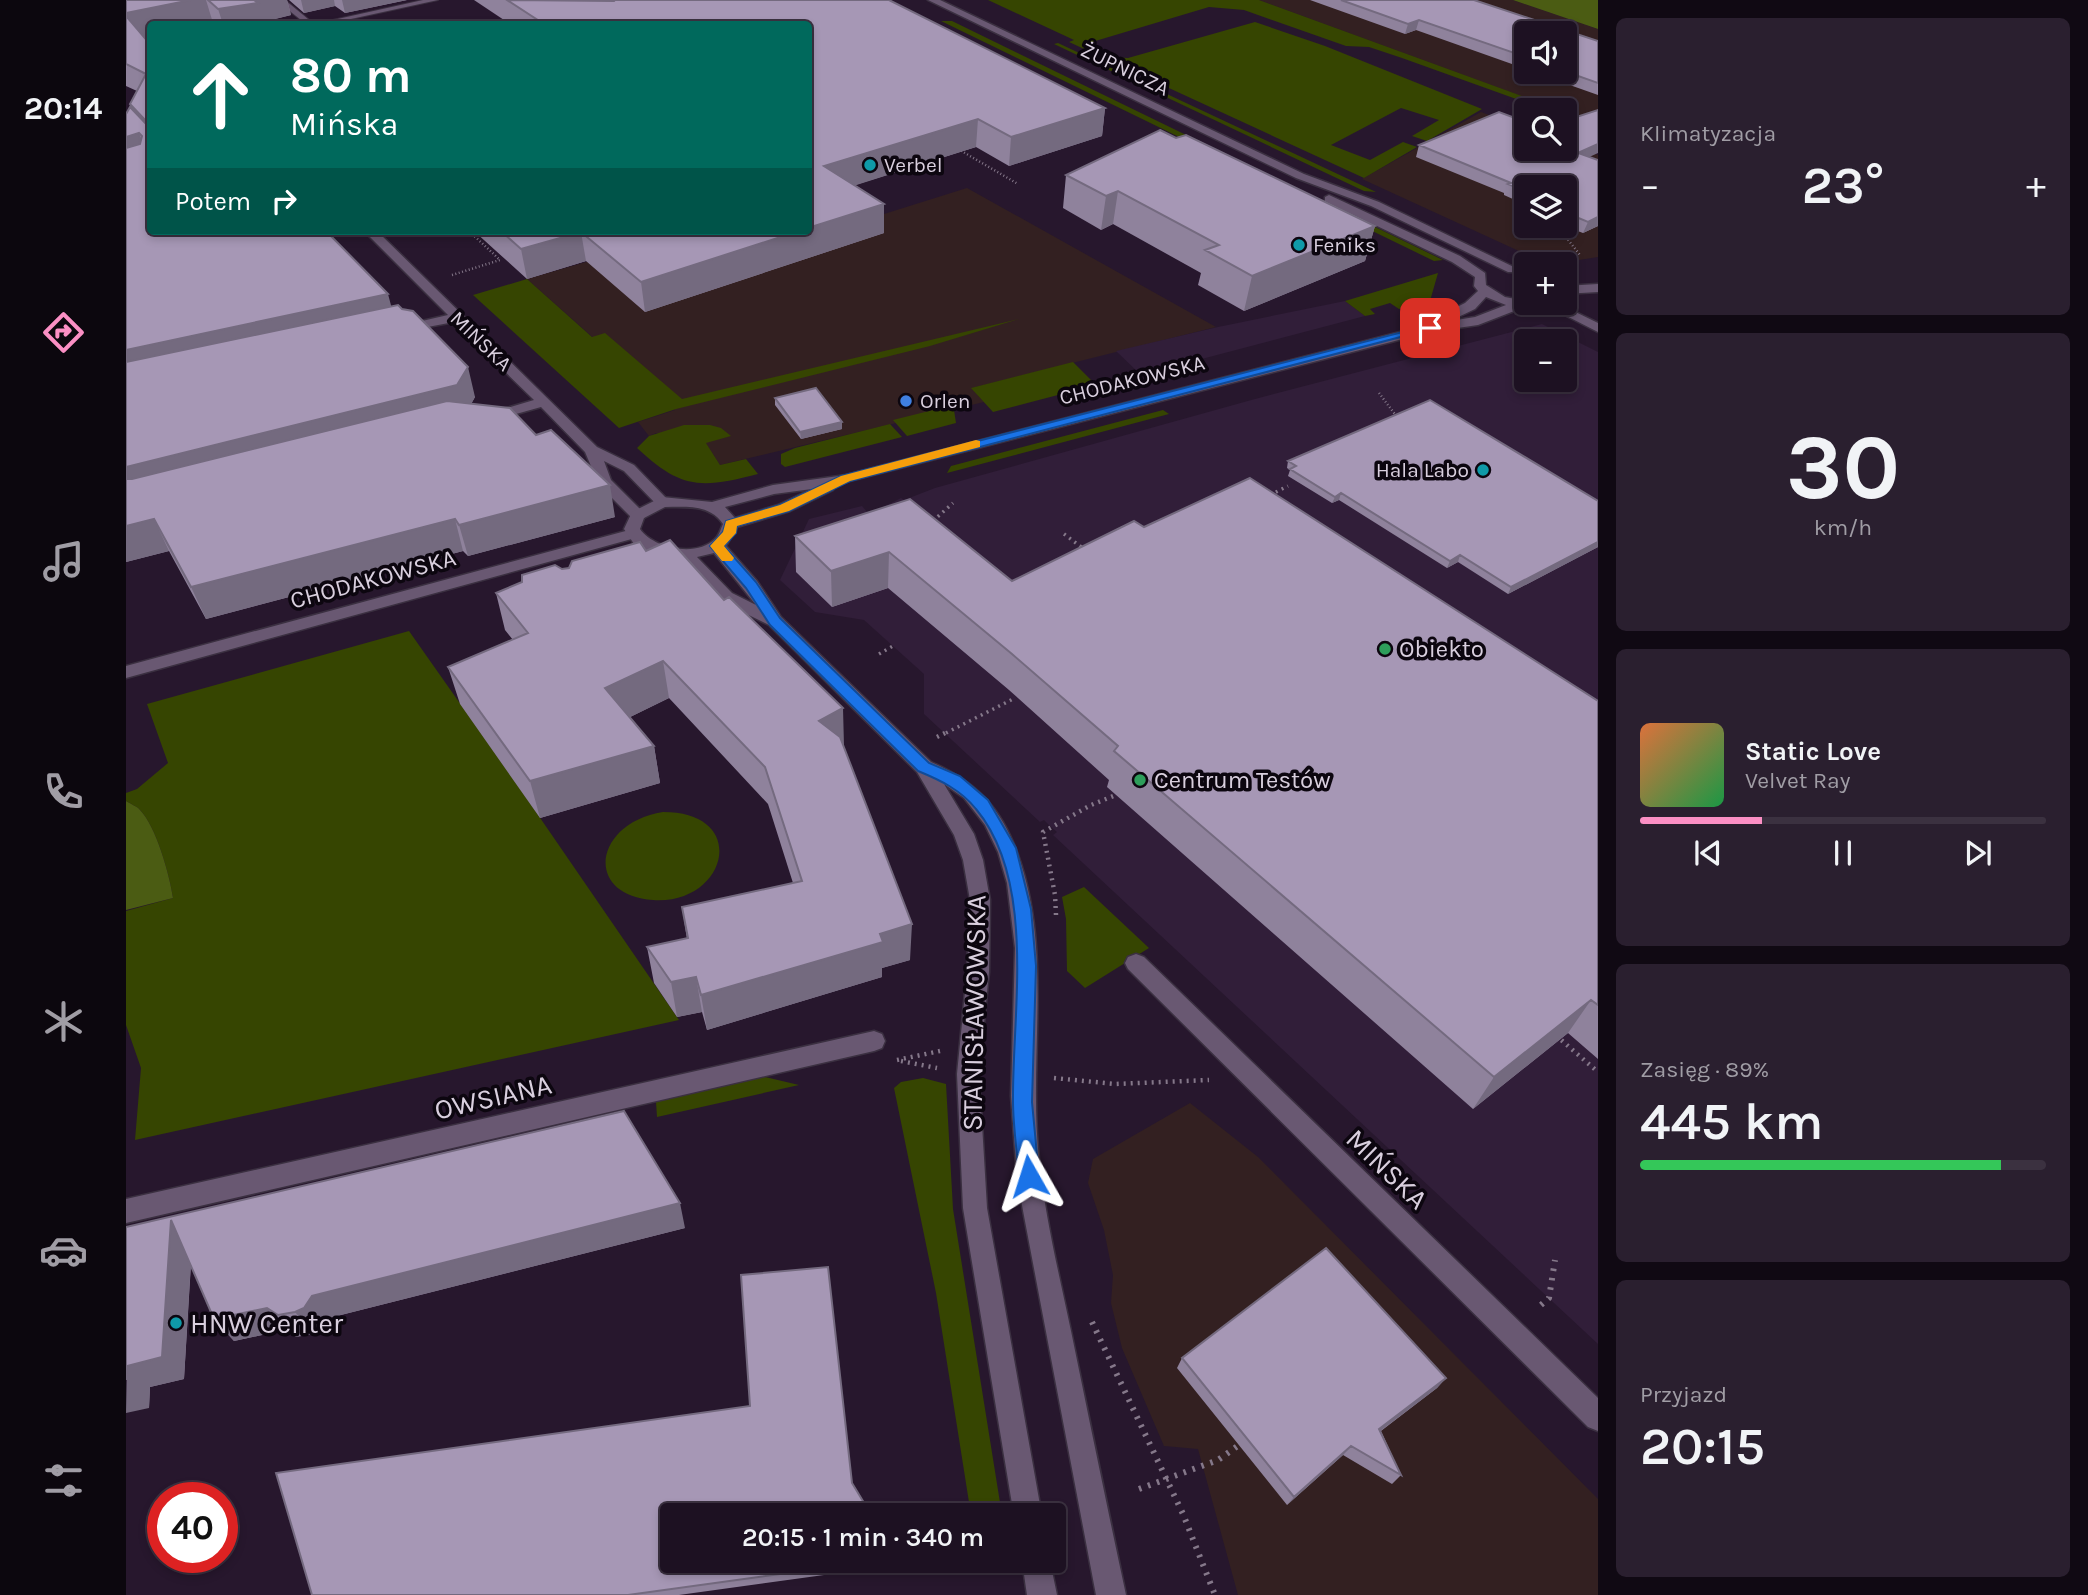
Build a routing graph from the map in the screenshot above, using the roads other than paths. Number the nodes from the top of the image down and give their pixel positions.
1 (280, 0) edge
2 (434, 0) edge
3 (933, 0) edge
4 (306, 21) edge
5 (333, 21) edge
6 (1300, 176) junction
7 (374, 235) edge
8 (1512, 269) joint
9 (1598, 275) edge
10 (1481, 276) junction
11 (1577, 276) edge
12 (1598, 288) edge
13 (1577, 289) edge
14 (1485, 291) junction
15 (1514, 303) edge
16 (1577, 304) edge
17 (1514, 307) edge
18 (1598, 313) edge
19 (1570, 315) edge
20 (457, 317) junction
21 (1430, 328) junction
22 (1598, 328) edge
23 (382, 334) edge
24 (544, 402) junction
25 (478, 420) edge
26 (592, 450) junction
27 (846, 479) junction
28 (662, 502) junction
29 (713, 506) junction
30 (638, 515) junction
31 (731, 524) junction
32 (633, 534) junction
33 (717, 546) junction
34 (683, 554) junction
35 (775, 621) junction
36 (126, 672) edge
37 (924, 767) junction
38 (1136, 963) dead end
39 (874, 1041) dead end
40 (126, 1211) edge
41 (1598, 1417) edge
42 (1026, 1503) edge
43 (1038, 1573) edge
44 (1042, 1595) edge
45 (1111, 1595) edge

1 - 4 lane
2 - 5 lane
3 - 6 street, ŻUPNICZA
6 - 8 street, ŻUPNICZA
6 - 10 street, ŻUPNICZA
7 - 20 street, MIŃSKA
8 - 10 street
9 - 11 street
10 - 14 street
12 - 13 street
14 - 15 street
14 - 21 street, CHODAKOWSKA
16 - 18 street
17 - 21 street, CHODAKOWSKA
19 - 22 street
20 - 23 street
20 - 24 street, MIŃSKA
21 - 27 street, CHODAKOWSKA
24 - 25 street
24 - 26 street, MIŃSKA
26 - 28 street, MIŃSKA
26 - 30 street, MIŃSKA
27 - 29 street, CHODAKOWSKA
27 - 31 street, CHODAKOWSKA
28 - 29 street
28 - 30 street
29 - 31 street
30 - 32 street
31 - 33 street
32 - 34 street
32 - 36 street, CHODAKOWSKA
33 - 34 street
33 - 35 street
34 - 35 street
35 - 37 street
37 - 42 street, STANISŁAWOWSKA
37 - 45 street, STANISŁAWOWSKA
38 - 41 street, MIŃSKA
39 - 40 street, OWSIANA
43 - 44 street

